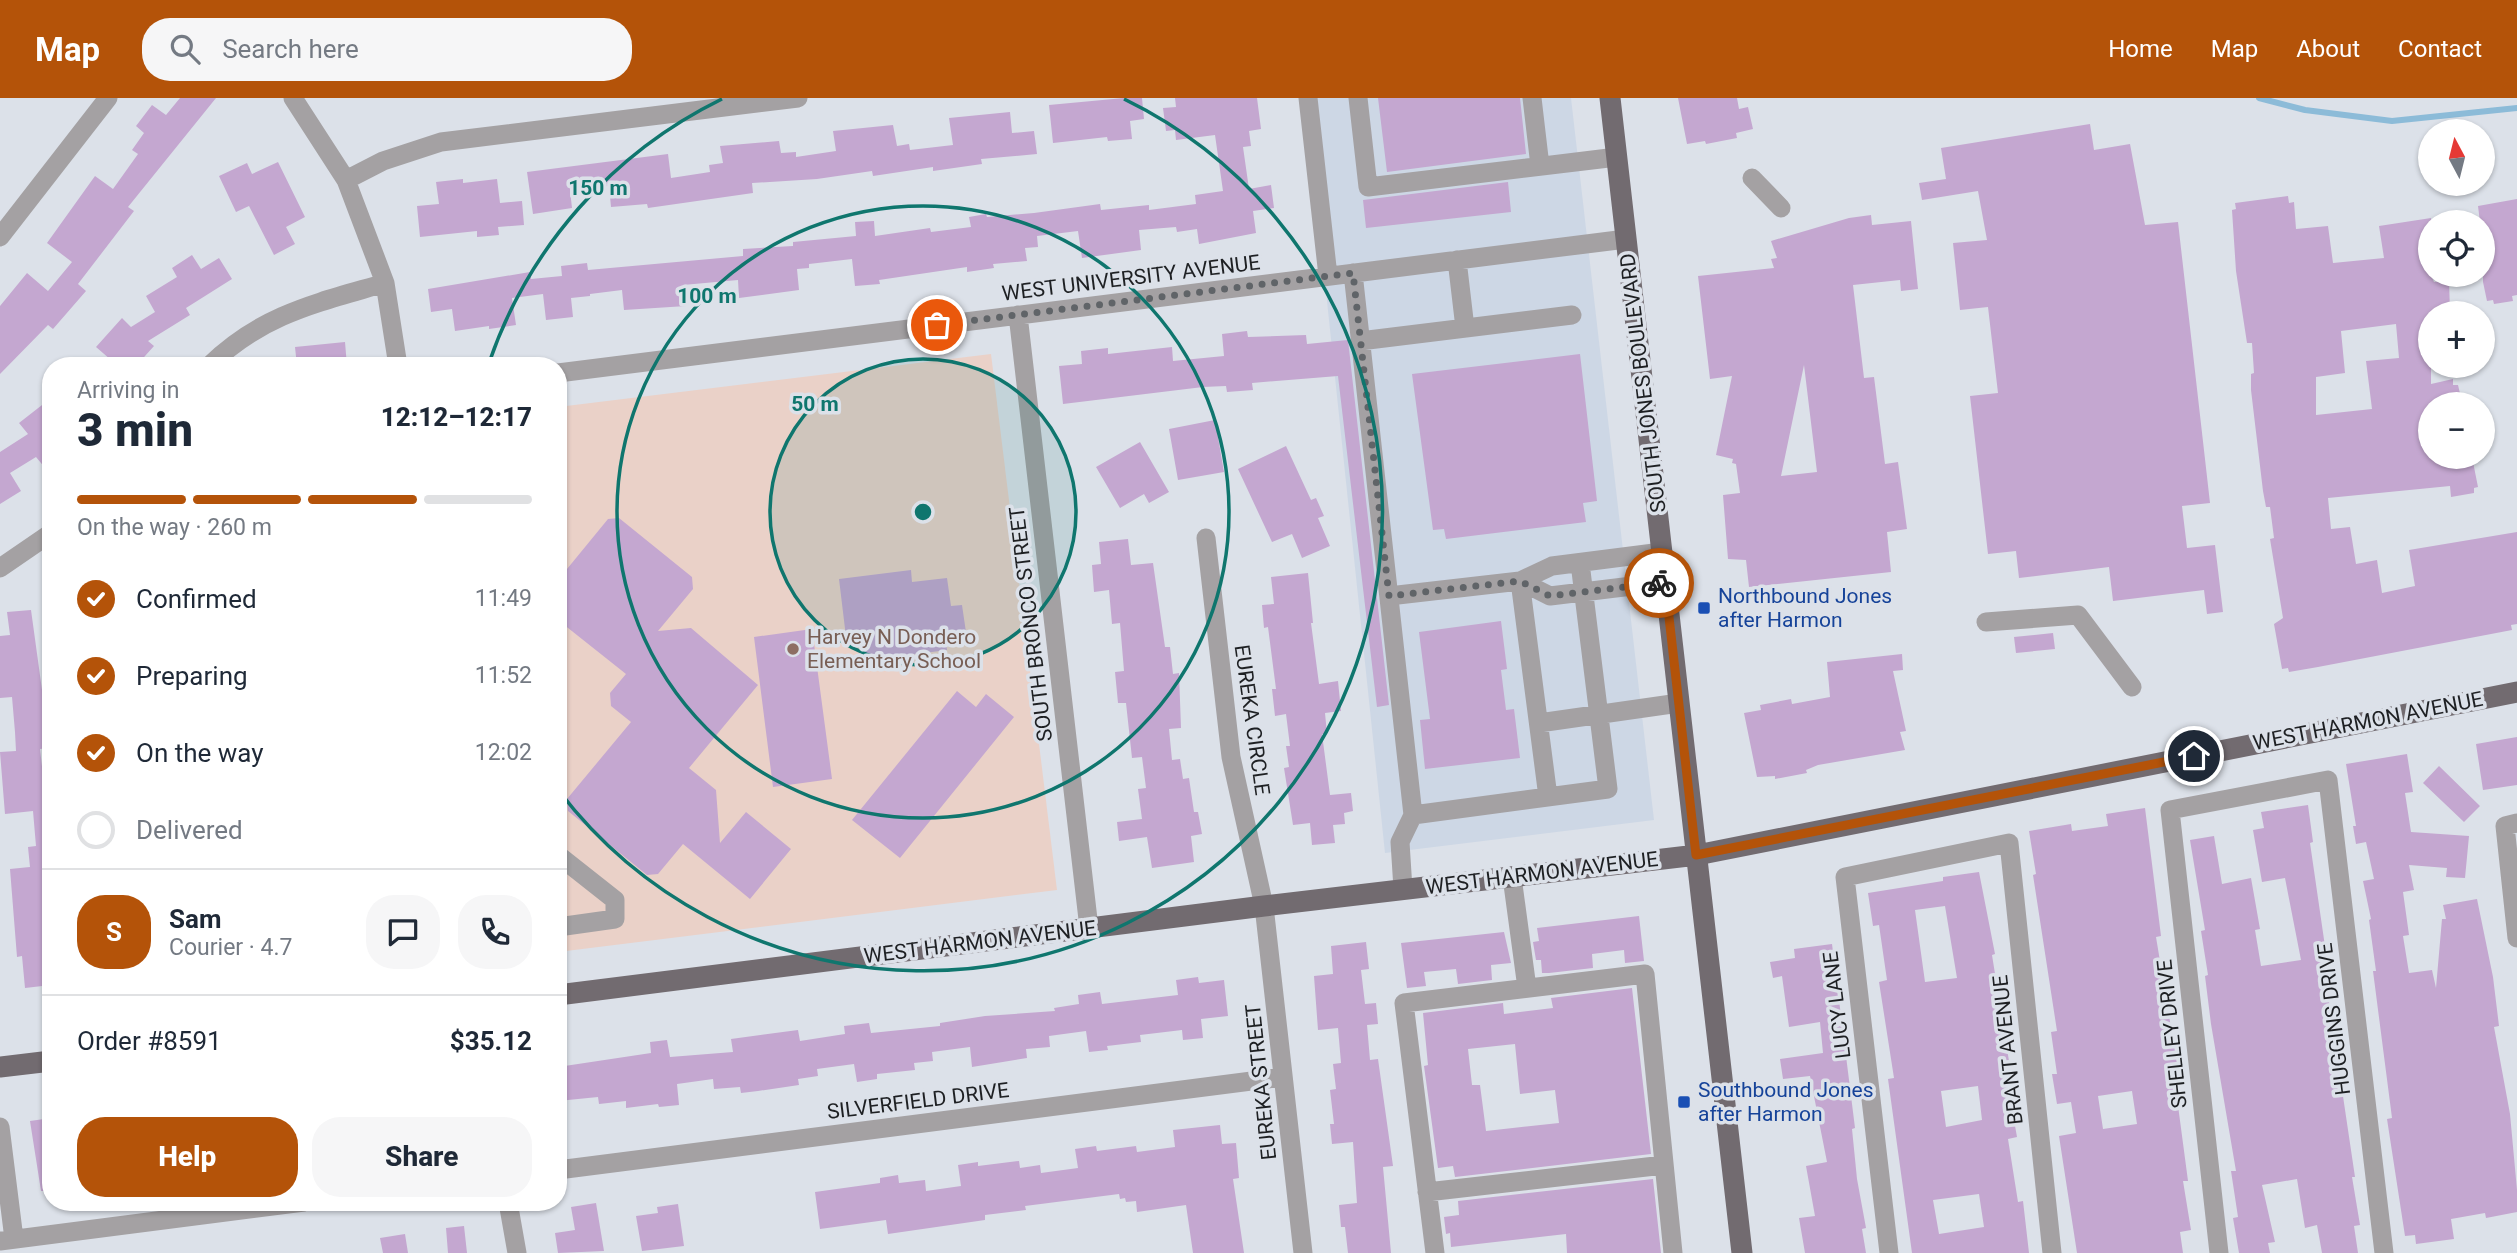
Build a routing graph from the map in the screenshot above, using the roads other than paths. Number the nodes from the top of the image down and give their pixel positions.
1 (108, 98) edge
2 (293, 98) edge
3 (797, 98) edge
4 (1308, 98) edge
5 (1358, 98) edge
6 (1532, 98) edge
7 (1610, 98) edge
8 (1617, 157) junction
9 (1540, 166) junction
10 (1752, 178) dead end
11 (346, 180) junction
12 (1781, 208) dead end
13 (0, 237) edge
14 (1626, 239) junction
15 (1457, 260) junction
16 (1353, 273) junction
17 (1328, 276) junction
18 (385, 283) junction
19 (1018, 315) junction
20 (1572, 315) dead end
21 (1465, 328) junction
22 (1360, 341) junction
23 (220, 357) edge
24 (397, 357) edge
25 (567, 372) edge
26 (1206, 538) dead end
27 (42, 539) edge
28 (1662, 552) junction
29 (1580, 563) junction
30 (0, 568) edge
31 (1520, 581) junction
32 (1665, 582) junction
33 (1584, 592) junction
34 (1389, 596) junction
35 (1986, 622) dead end
36 (2132, 687) dead end
37 (2517, 692) edge
38 (1679, 703) junction
39 (1599, 715) junction
40 (1539, 723) junction
41 (2328, 780) joint
42 (1548, 797) junction
43 (1413, 815) junction
44 (2511, 825) edge
45 (2009, 843) joint
46 (1696, 855) junction
47 (567, 862) edge
48 (1512, 877) junction
49 (1404, 889) junction
50 (1264, 906) junction
51 (567, 926) edge
52 (1089, 928) junction
53 (2517, 938) edge
54 (1527, 988) junction
55 (567, 994) edge
56 (42, 1061) edge
57 (0, 1067) edge
58 (1283, 1077) junction
59 (0, 1126) edge
60 (1664, 1166) junction
61 (567, 1169) edge
62 (1427, 1192) junction
63 (234, 1211) edge
64 (510, 1211) edge
65 (7, 1240) edge
66 (517, 1253) edge
67 (1303, 1253) edge
68 (1435, 1253) edge
69 (1674, 1253) edge
70 (1742, 1253) edge
71 (1889, 1253) edge
72 (2052, 1253) edge
73 (2220, 1253) edge
74 (2384, 1253) edge

1 - 13 street
2 - 11 street
3 - 11 street
4 - 17 street
5 - 9 street
6 - 9 street
7 - 8 main road, SOUTH JONES BOULEVARD
8 - 9 street
8 - 14 main road, SOUTH JONES BOULEVARD
10 - 12 street
11 - 18 street
14 - 15 street, WEST UNIVERSITY AVENUE
14 - 28 main road, SOUTH JONES BOULEVARD
15 - 16 street, WEST UNIVERSITY AVENUE
15 - 21 street
16 - 17 street, WEST UNIVERSITY AVENUE
16 - 22 street
17 - 19 street, WEST UNIVERSITY AVENUE
18 - 23 street
18 - 24 street
19 - 25 street, WEST UNIVERSITY AVENUE
19 - 52 street, SOUTH BRONCO STREET
20 - 21 street
21 - 22 street
22 - 34 street
26 - 50 street, EUREKA CIRCLE
27 - 30 street
28 - 29 street
28 - 32 main road, SOUTH JONES BOULEVARD
29 - 31 street
29 - 33 street
31 - 33 street
31 - 34 street
31 - 40 street
32 - 33 street
32 - 38 main road, SOUTH JONES BOULEVARD
33 - 39 street
34 - 43 street
35 - 36 street
37 - 46 main road, WEST HARMON AVENUE
38 - 39 street
38 - 46 main road, SOUTH JONES BOULEVARD
39 - 40 street
39 - 42 street
40 - 42 street
41 - 73 street, SHELLEY DRIVE
41 - 74 street, HUGGINS DRIVE
42 - 43 street
43 - 49 street
44 - 53 street
45 - 71 street, LUCY LANE
45 - 72 street, BRANT AVENUE
46 - 48 main road, WEST HARMON AVENUE
46 - 70 main road, SOUTH JONES BOULEVARD
47 - 51 street
48 - 49 main road, WEST HARMON AVENUE
48 - 54 street
49 - 50 main road, WEST HARMON AVENUE
50 - 52 main road, WEST HARMON AVENUE
50 - 58 street, EUREKA STREET
52 - 55 main road, WEST HARMON AVENUE
54 - 60 street
54 - 62 street
56 - 57 main road
58 - 61 street, SILVERFIELD DRIVE
58 - 67 street, EUREKA STREET
59 - 65 street
60 - 62 street
60 - 69 street
62 - 68 street
63 - 65 street
64 - 66 street

